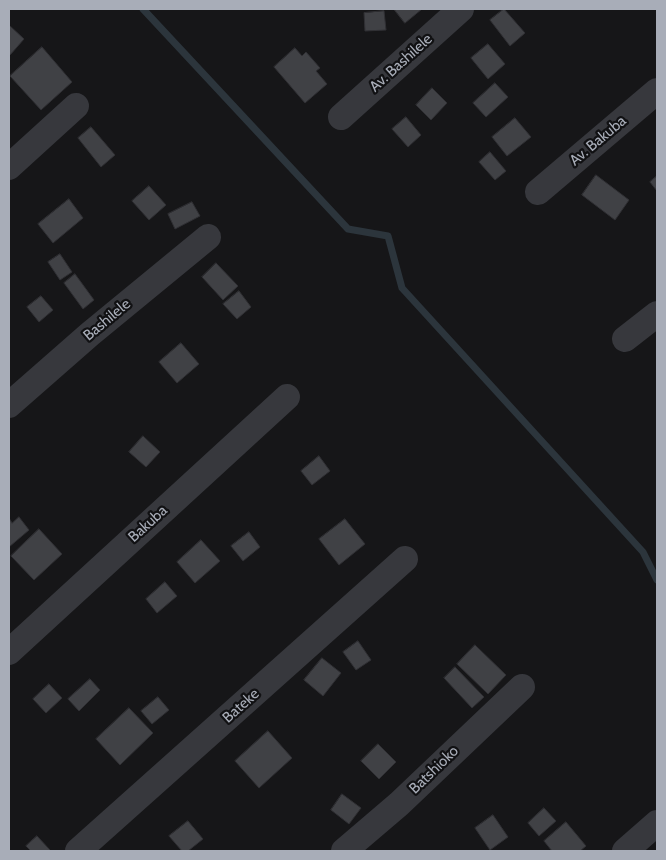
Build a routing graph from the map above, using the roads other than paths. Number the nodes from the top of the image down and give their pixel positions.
1 (461, 9) edge
2 (657, 91) edge
3 (76, 106) dead end
4 (341, 117) dead end
5 (9, 167) edge
6 (538, 192) dead end
7 (208, 236) dead end
8 (657, 314) edge
9 (625, 339) dead end
10 (287, 397) dead end
11 (9, 405) edge
12 (405, 559) dead end
13 (9, 652) edge
14 (522, 687) dead end
15 (657, 823) edge
16 (78, 851) edge
17 (344, 851) edge
18 (624, 851) edge

1 - 4 street, Av. Bashilele
2 - 6 street, Av. Bakuba
3 - 5 street
7 - 11 street, Bashilele
8 - 9 street
10 - 13 street, Bakuba
12 - 16 street, Bateke
14 - 17 street, Batshioko
15 - 18 street

